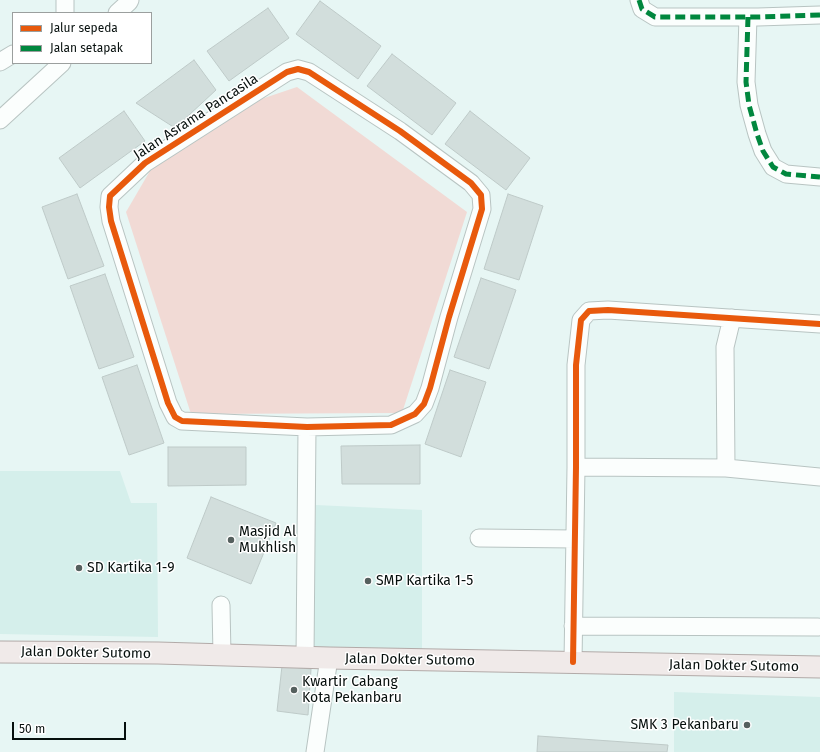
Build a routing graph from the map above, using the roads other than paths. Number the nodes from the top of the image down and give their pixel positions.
1 (65, 0) edge
2 (130, 0) edge
3 (638, 0) edge
4 (65, 12) edge
5 (118, 12) edge
6 (820, 15) edge
7 (748, 17) junction
8 (12, 55) edge
9 (0, 62) edge
10 (61, 64) edge
11 (0, 120) edge
12 (820, 177) edge
13 (732, 318) junction
14 (820, 324) edge
15 (307, 428) junction
16 (576, 467) junction
17 (726, 468) junction
18 (820, 477) edge
19 (479, 538) dead end
20 (575, 539) junction
21 (221, 605) dead end
22 (573, 626) junction
23 (818, 627) dead end
24 (0, 652) edge
25 (222, 655) junction
26 (305, 658) junction
27 (329, 658) junction
28 (573, 662) junction
29 (820, 667) edge
30 (315, 752) edge

1 - 4 street
2 - 5 street
3 - 7 street
6 - 7 street
7 - 12 street
8 - 9 street
10 - 11 street
13 - 14 street
13 - 16 street
13 - 17 street
15 - 15 street, Jalan Asrama Pancasila
15 - 26 street
16 - 17 street
16 - 20 street
17 - 18 street
19 - 20 street
20 - 22 street
21 - 25 street
22 - 23 street
22 - 28 street
24 - 25 main road, Jalan Dokter Sutomo
25 - 26 main road, Jalan Dokter Sutomo
26 - 27 main road, Jalan Dokter Sutomo
27 - 28 main road, Jalan Dokter Sutomo
27 - 30 street
28 - 29 main road, Jalan Dokter Sutomo

